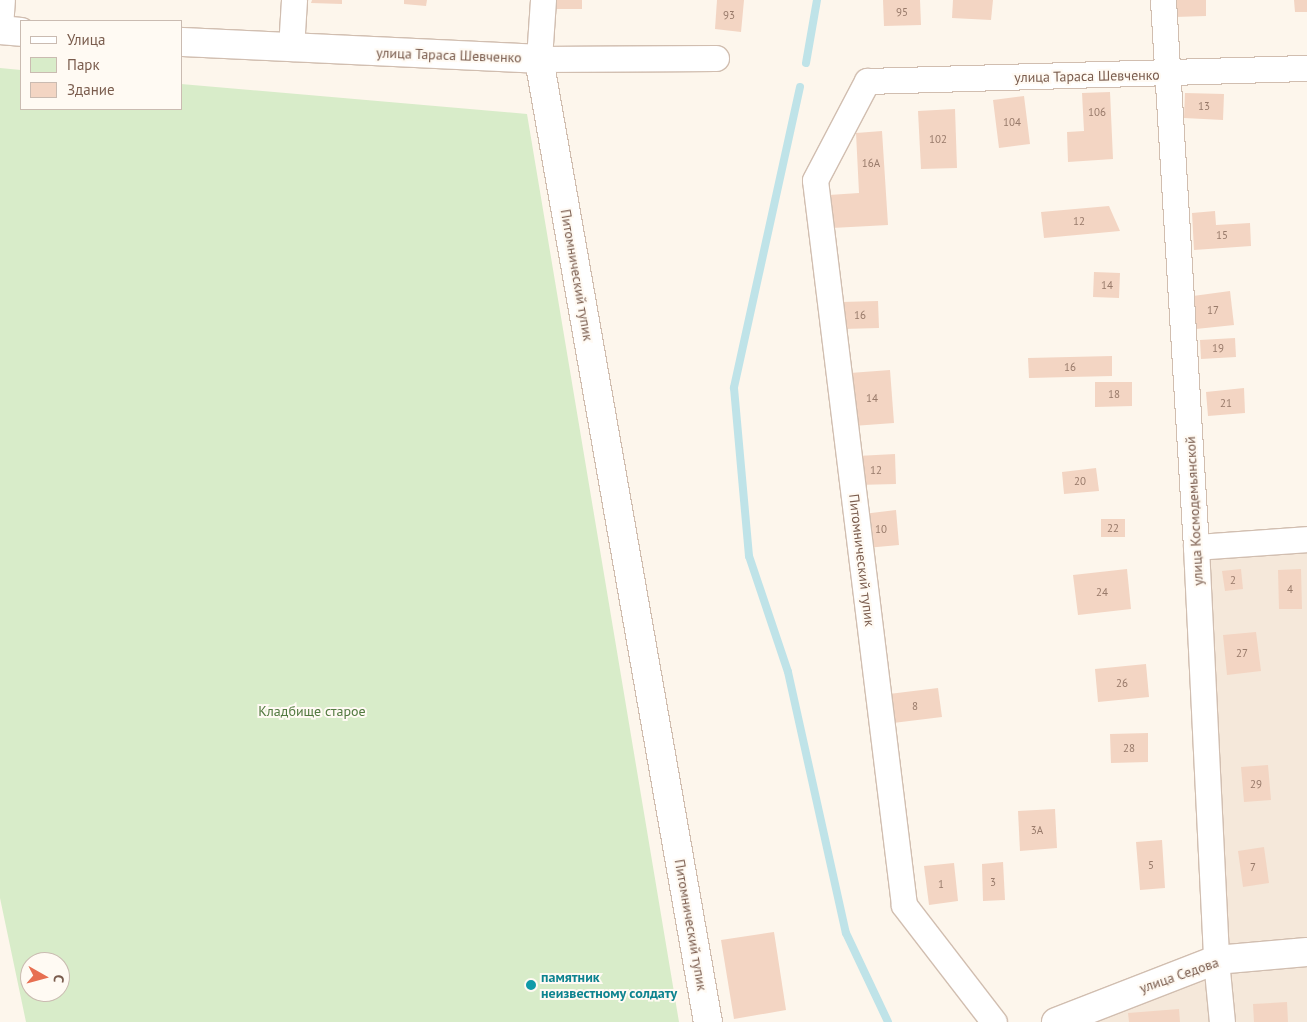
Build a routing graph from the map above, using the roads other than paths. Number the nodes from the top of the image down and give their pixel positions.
1 (2, 0) edge
2 (294, 0) edge
3 (543, 0) edge
4 (1163, 0) edge
5 (0, 29) edge
6 (20, 32) edge
7 (182, 42) edge
8 (291, 48) junction
9 (716, 58) dead end
10 (540, 59) junction
11 (1307, 68) edge
12 (1169, 74) junction
13 (867, 81) joint
14 (1307, 539) edge
15 (1196, 547) junction
16 (1307, 952) edge
17 (1216, 960) junction
18 (708, 1022) edge
19 (994, 1022) edge
20 (1056, 1022) edge
21 (1222, 1022) edge

1 - 5 street
2 - 8 street
3 - 10 street
4 - 12 street, улица Космодемьянской
5 - 6 street
7 - 8 street, улица Тараса Шевченко
8 - 10 street, улица Тараса Шевченко
9 - 10 street, улица Тараса Шевченко
10 - 18 street, Питомнический тупик
11 - 12 street, улица Тараса Шевченко
12 - 13 street, улица Тараса Шевченко
12 - 15 street, улица Космодемьянской
13 - 19 street, Питомнический тупик
14 - 15 street
15 - 17 street, улица Космодемьянской
16 - 17 street, улица Седова
17 - 20 street, улица Седова
17 - 21 street, улица Космодемьянской

